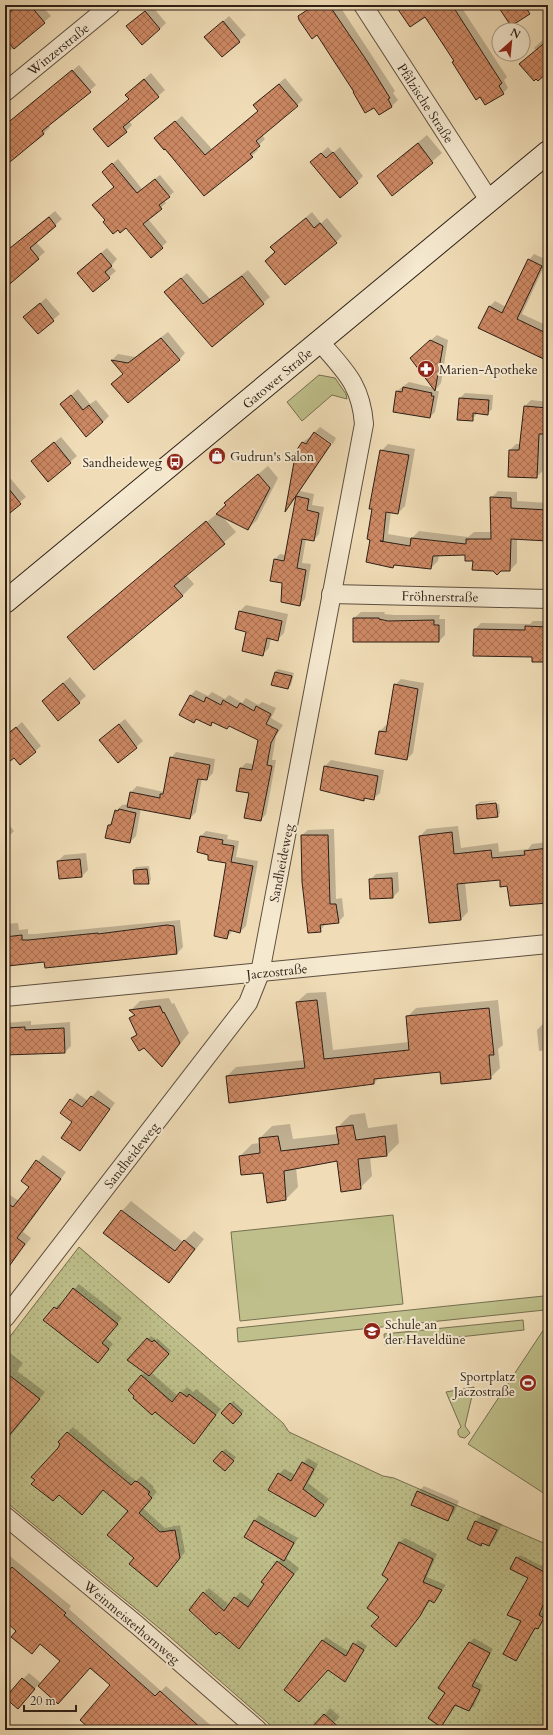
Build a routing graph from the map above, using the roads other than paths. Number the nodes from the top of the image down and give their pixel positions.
1 (111, 5) edge
2 (364, 5) edge
3 (5, 92) edge
4 (548, 152) edge
5 (489, 200) junction
6 (320, 342) junction
7 (8, 593) edge
8 (331, 594) junction
9 (548, 599) edge
10 (548, 944) edge
11 (260, 973) junction
12 (5, 997) edge
13 (5, 1318) edge
14 (5, 1516) edge
15 (258, 1730) edge

1 - 3 street, Winzerstraße
2 - 5 street, Pfälzische Straße
4 - 5 main road, Gatower Straße
5 - 6 main road, Gatower Straße
6 - 7 main road, Gatower Straße
6 - 8 street, Sandheideweg
8 - 9 street, Fröhnerstraße
8 - 11 street, Sandheideweg
10 - 11 street, Jaczostraße
11 - 12 street, Jaczostraße
11 - 13 street, Sandheideweg
14 - 15 street, Weinmeisterhornweg

